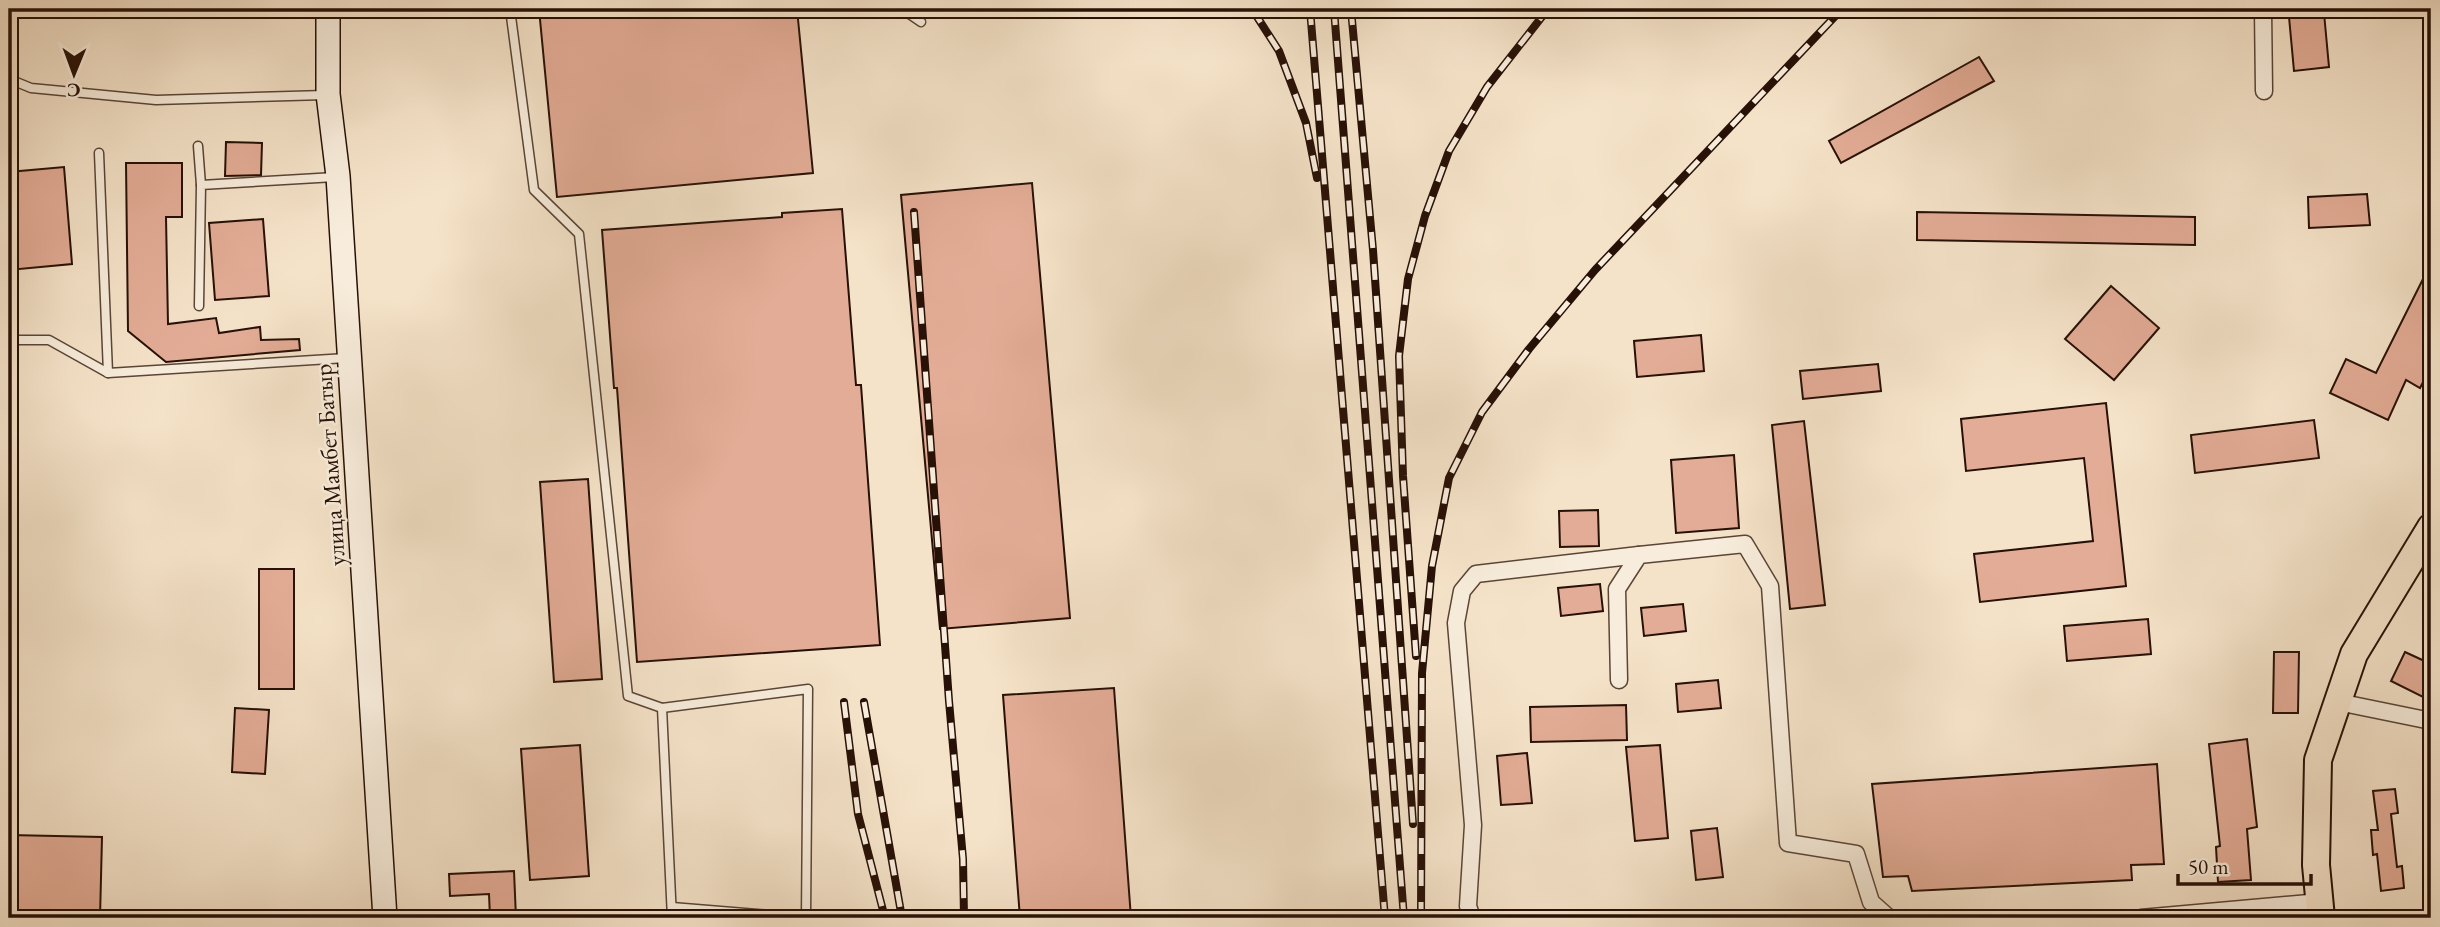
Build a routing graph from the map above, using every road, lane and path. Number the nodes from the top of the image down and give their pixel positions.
1 (328, 9) edge
2 (510, 9) edge
3 (902, 9) edge
4 (2263, 9) edge
5 (921, 22) dead end
6 (9, 79) edge
7 (2264, 91) dead end
8 (328, 94) junction
9 (198, 146) dead end
10 (99, 153) dead end
11 (338, 176) junction
12 (201, 185) junction
13 (199, 306) dead end
14 (9, 340) edge
15 (349, 357) junction
16 (108, 373) junction
17 (2431, 527) edge
18 (1639, 555) junction
19 (1619, 680) dead end
20 (2337, 702) junction
21 (662, 708) junction
22 (2431, 721) edge
23 (672, 907) junction
24 (2320, 910) edge
25 (806, 917) edge
26 (385, 918) edge
27 (672, 918) edge
28 (1472, 918) edge
29 (1889, 918) edge
30 (2141, 918) edge

1 - 8 main road, улица Мамбет Батыр
2 - 21 lane
3 - 5 lane
4 - 7 street
6 - 8 lane
8 - 11 main road, улица Мамбет Батыр
9 - 12 lane
10 - 16 lane
11 - 12 lane
11 - 15 main road, улица Мамбет Батыр
12 - 13 lane
14 - 16 lane
15 - 16 lane
15 - 26 main road, улица Мамбет Батыр
17 - 20 main road
18 - 19 street
18 - 28 street
18 - 29 street
20 - 22 street
20 - 24 main road
21 - 23 lane
21 - 25 lane
23 - 25 lane
23 - 27 lane
24 - 30 street

